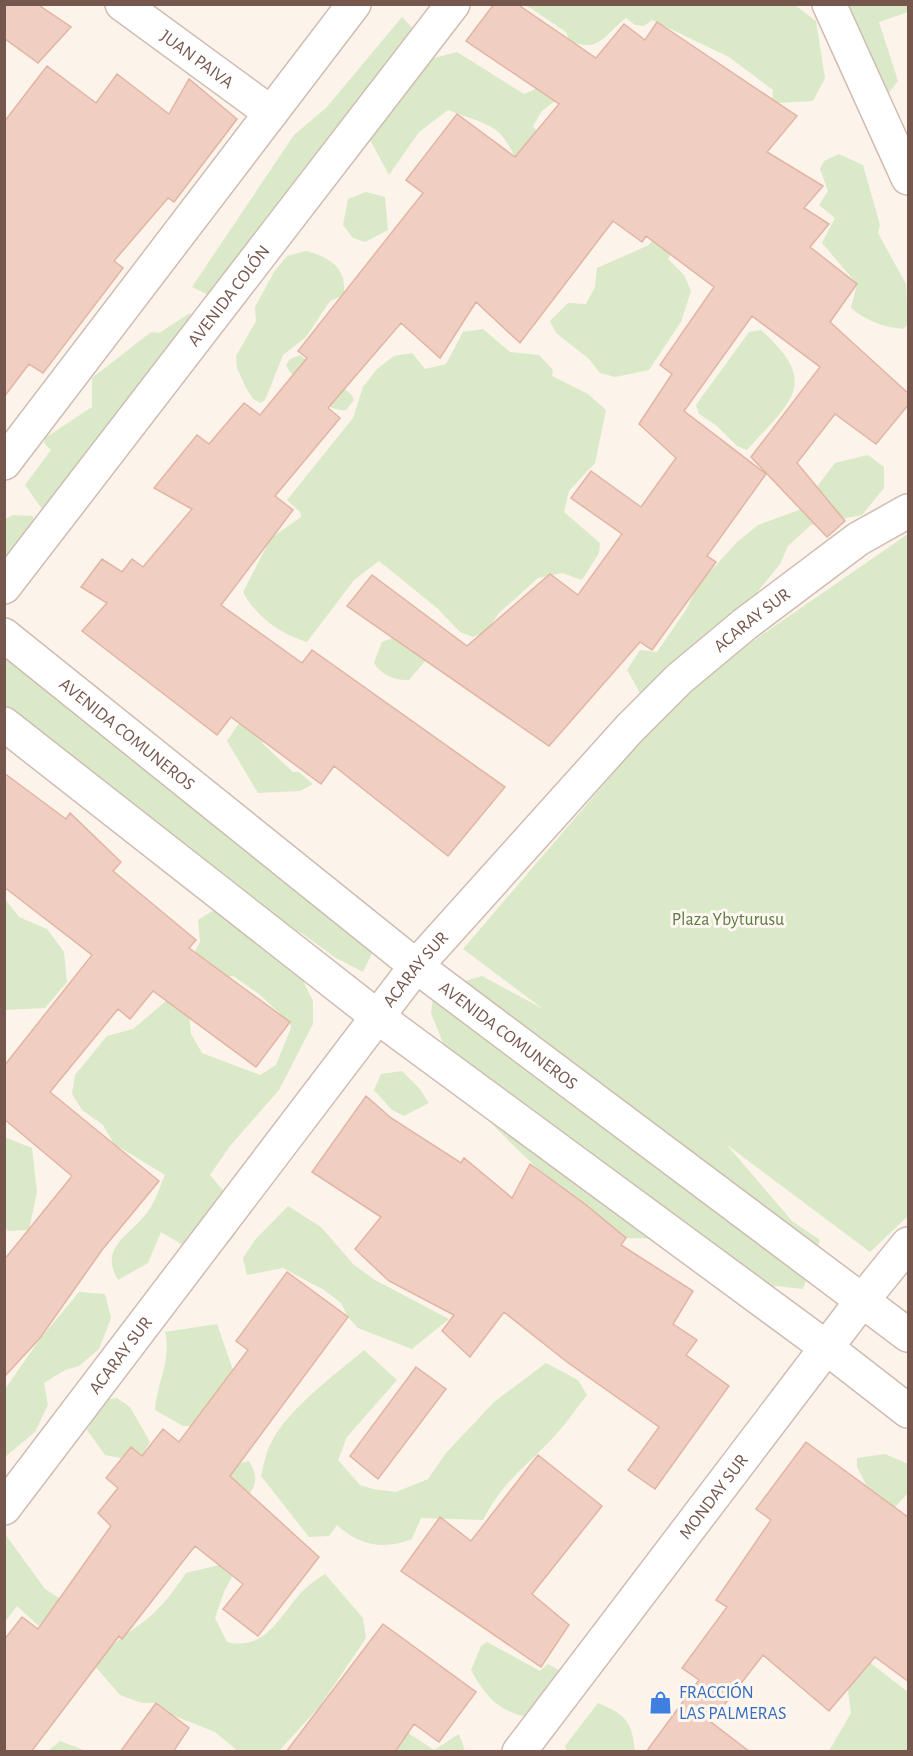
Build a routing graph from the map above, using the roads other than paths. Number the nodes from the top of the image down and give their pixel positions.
1 (122, 4) edge
2 (354, 4) edge
3 (453, 4) edge
4 (829, 4) edge
5 (272, 113) junction
6 (909, 178) edge
7 (4, 463) edge
8 (909, 511) edge
9 (4, 587) edge
10 (4, 635) edge
11 (4, 724) edge
12 (416, 966) junction
13 (379, 1018) junction
14 (909, 1244) edge
15 (861, 1302) junction
16 (909, 1335) edge
17 (827, 1348) junction
18 (909, 1411) edge
19 (4, 1508) edge
20 (519, 1752) edge

1 - 5 street, JUAN PAIVA
2 - 5 street
3 - 9 street, AVENIDA COLÓN
4 - 6 street
5 - 7 street
8 - 12 street, ACARAY SUR
10 - 12 street, AVENIDA COMUNEROS
11 - 13 street
12 - 13 street, ACARAY SUR
12 - 15 street, AVENIDA COMUNEROS
13 - 17 street
13 - 19 street, ACARAY SUR
14 - 15 street, MONDAY SUR
15 - 16 street, AVENIDA COMUNEROS
15 - 17 street, MONDAY SUR
17 - 18 street
17 - 20 street, MONDAY SUR

